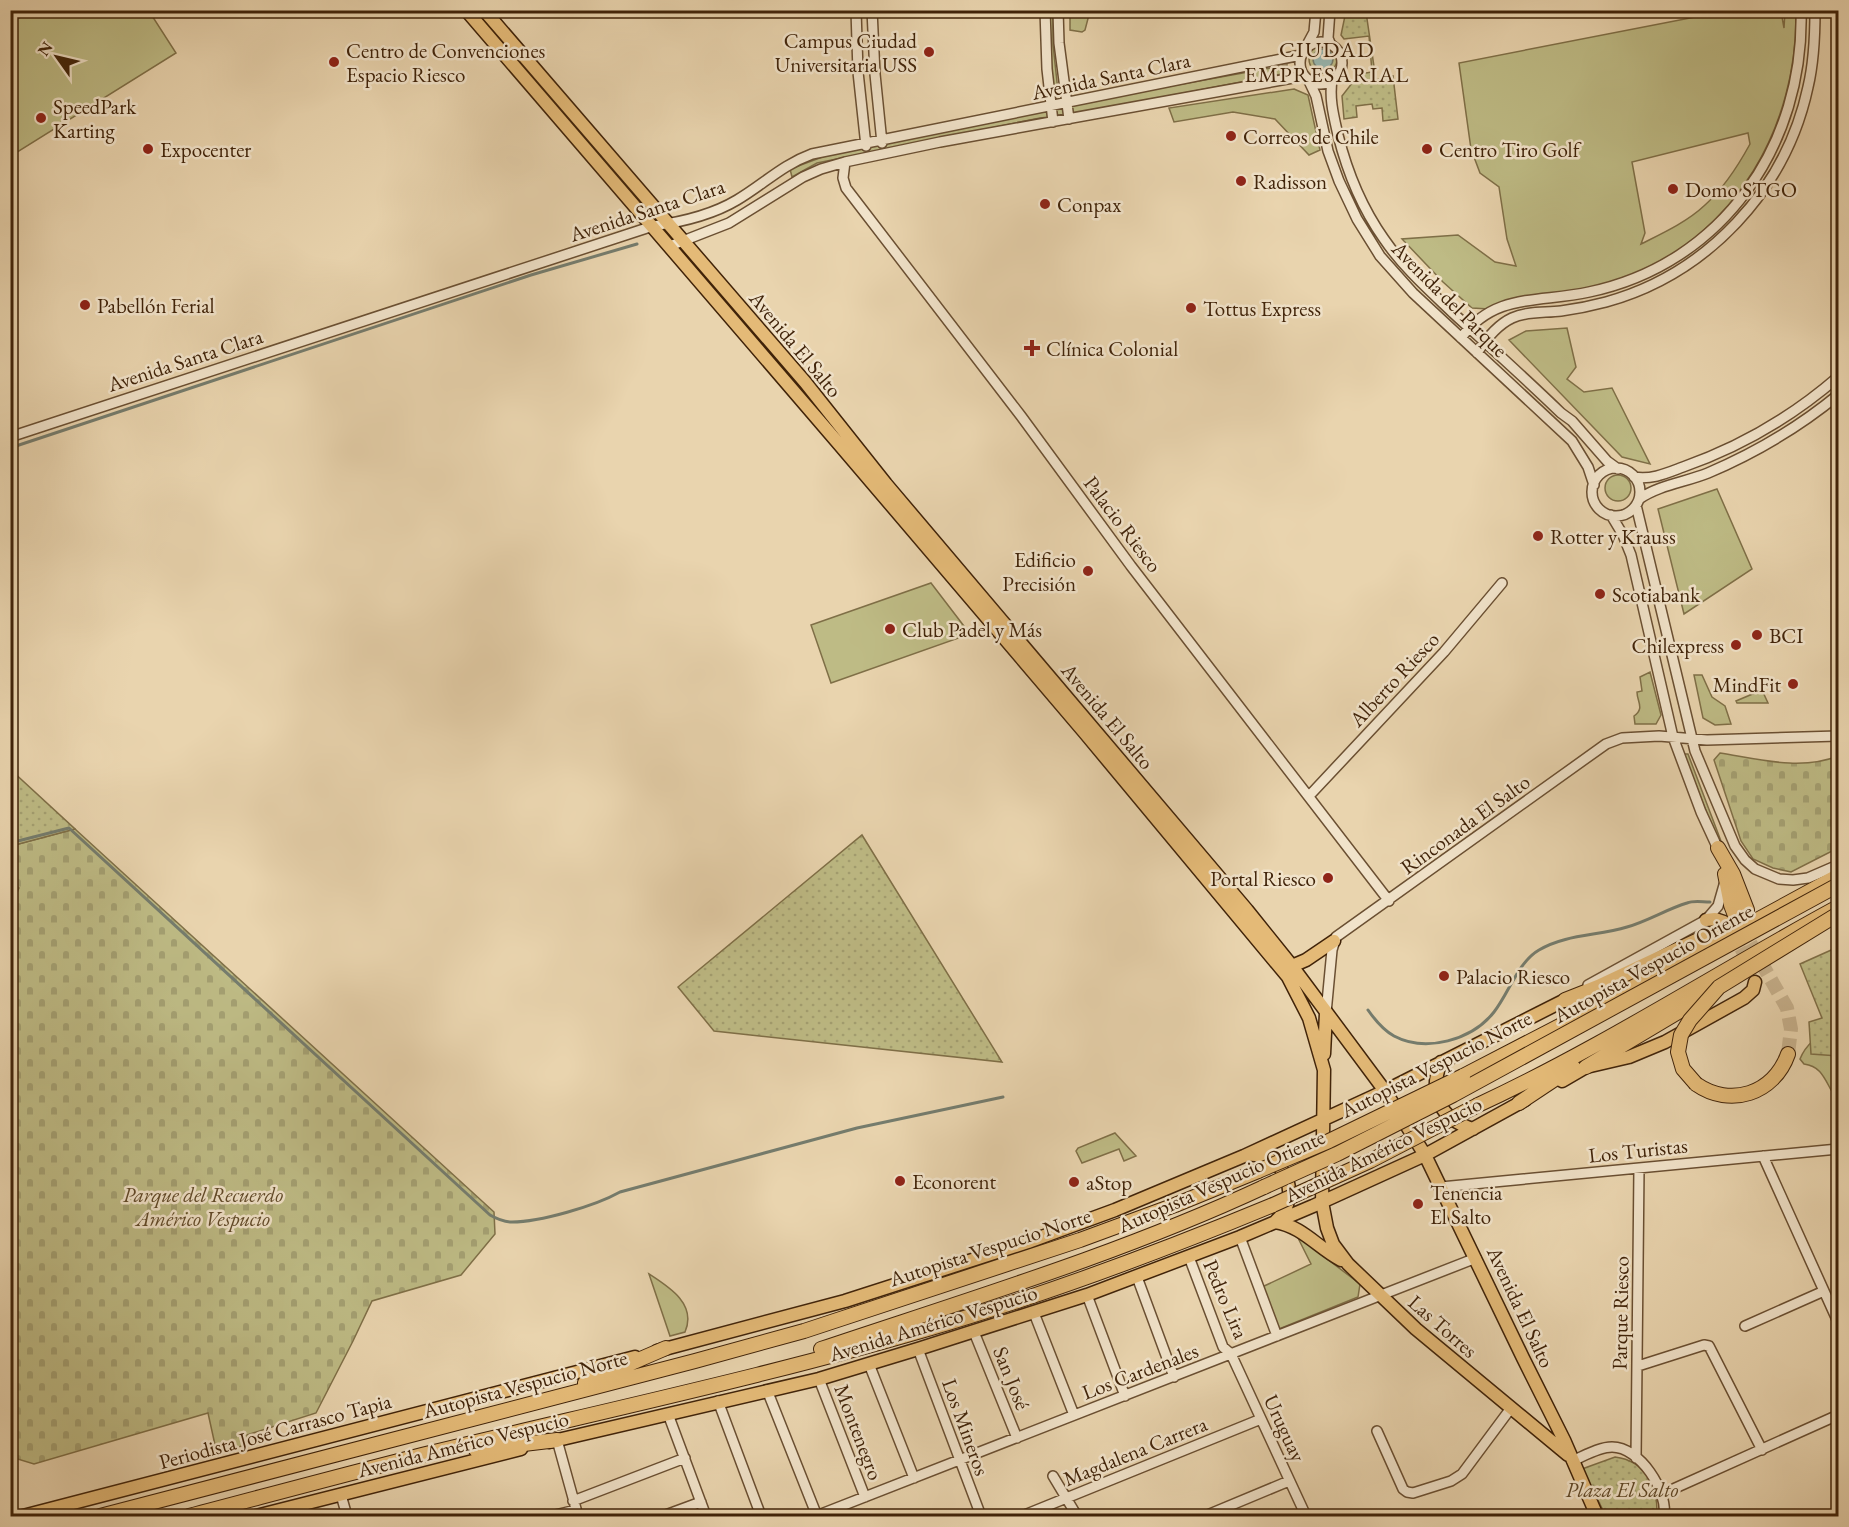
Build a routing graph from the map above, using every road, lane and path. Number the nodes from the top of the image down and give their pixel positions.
1 (466, 10) edge
2 (484, 10) edge
3 (856, 10) edge
4 (872, 10) edge
5 (1045, 10) edge
6 (1058, 10) edge
7 (1316, 10) edge
8 (1330, 10) edge
9 (1801, 10) edge
10 (1815, 10) edge
11 (1330, 44) junction
12 (1303, 52) junction
13 (1306, 78) junction
14 (1332, 80) junction
15 (1066, 103) junction
16 (1051, 106) junction
17 (1069, 119) junction
18 (1053, 122) junction
19 (881, 140) junction
20 (866, 142) junction
21 (884, 154) junction
22 (868, 157) junction
23 (845, 162) junction
24 (1767, 162) junction
25 (1777, 169) junction
26 (1755, 179) junction
27 (1764, 188) junction
28 (669, 224) junction
29 (653, 226) junction
30 (683, 241) junction
31 (670, 246) junction
32 (1659, 266) junction
33 (1635, 278) junction
34 (1663, 279) junction
35 (1639, 291) junction
36 (1468, 328) junction
37 (1461, 338) junction
38 (1484, 342) junction
39 (1477, 353) junction
40 (1839, 376) edge
41 (1839, 395) edge
42 (10, 437) edge
43 (1618, 469) junction
44 (1634, 477) junction
45 (1594, 484) junction
46 (1638, 502) junction
47 (1611, 515) junction
48 (1502, 583) dead end
49 (1839, 736) edge
50 (1673, 737) junction
51 (1692, 740) junction
52 (1309, 796) junction
53 (1718, 848) junction
54 (1839, 865) edge
55 (1725, 874) junction
56 (1839, 876) edge
57 (1839, 885) edge
58 (1389, 901) junction
59 (1839, 907) edge
60 (1776, 909) junction
61 (1839, 914) edge
62 (1736, 917) junction
63 (1706, 920) junction
64 (1334, 941) junction
65 (1292, 966) junction
66 (1755, 982) dead end
67 (1719, 987) junction
68 (1565, 1000) junction
69 (1665, 1007) junction
70 (1326, 1014) junction
71 (1788, 1054) tunnel mouth
72 (1441, 1062) junction
73 (1586, 1067) junction
74 (1324, 1070) junction
75 (1385, 1091) junction
76 (1519, 1103) junction
77 (1324, 1119) junction
78 (1473, 1130) junction
79 (1839, 1149) edge
80 (1425, 1155) junction
81 (1244, 1156) junction
82 (1763, 1156) junction
83 (1639, 1168) junction
84 (1323, 1169) junction
85 (1441, 1187) junction
86 (1344, 1191) junction
87 (1322, 1202) junction
88 (1275, 1222) junction
89 (1240, 1237) junction
90 (1189, 1257) junction
91 (1476, 1258) junction
92 (1348, 1264) junction
93 (1137, 1277) junction
94 (1824, 1291) junction
95 (1087, 1295) junction
96 (1380, 1296) junction
97 (1034, 1313) junction
98 (1839, 1322) edge
99 (1745, 1326) dead end
100 (974, 1332) junction
101 (1277, 1336) junction
102 (666, 1348) junction
103 (918, 1349) junction
104 (1231, 1354) junction
105 (869, 1364) junction
106 (1638, 1366) junction
107 (754, 1374) junction
108 (1174, 1377) junction
109 (819, 1379) junction
110 (767, 1390) junction
111 (1125, 1396) junction
112 (546, 1399) junction
113 (717, 1401) junction
114 (1511, 1408) junction
115 (668, 1414) junction
116 (1839, 1415) edge
117 (1074, 1416) junction
118 (1261, 1419) junction
119 (1377, 1431) dead end
120 (1017, 1438) junction
121 (557, 1440) junction
122 (1762, 1450) junction
123 (429, 1454) junction
124 (685, 1458) junction
125 (1636, 1458) junction
126 (1571, 1459) junction
127 (960, 1461) junction
128 (1053, 1476) dead end
129 (914, 1478) junction
130 (1289, 1480) junction
131 (1662, 1494) junction
132 (341, 1495) junction
133 (865, 1497) junction
134 (1066, 1498) junction
135 (701, 1502) junction
136 (576, 1509) edge
137 (23, 1516) edge
138 (100, 1516) edge
139 (189, 1516) edge
140 (256, 1516) edge
141 (347, 1516) edge
142 (551, 1516) edge
143 (663, 1516) edge
144 (706, 1516) edge
145 (761, 1516) edge
146 (817, 1516) edge
147 (981, 1516) edge
148 (1022, 1516) edge
149 (1077, 1516) edge
150 (1205, 1516) edge
151 (1306, 1516) edge
152 (1597, 1516) edge
153 (1664, 1516) edge

1 - 29 main road, Avenida El Salto
2 - 28 main road, Avenida El Salto
3 - 20 street
4 - 19 street
5 - 16 street
6 - 15 street
7 - 12 street
8 - 11 street
9 - 24 street
10 - 25 street
11 - 12 street
11 - 14 street
12 - 13 street
12 - 15 street, Avenida Santa Clara
13 - 14 street
13 - 17 street, Avenida Santa Clara
13 - 37 street, Avenida del Parque
14 - 36 street, Avenida del Parque
15 - 16 street, Avenida Santa Clara
15 - 17 street
16 - 18 street
16 - 19 street, Avenida Santa Clara
17 - 18 street, Avenida Santa Clara
18 - 21 street, Avenida Santa Clara
19 - 20 street, Avenida Santa Clara
19 - 21 street
20 - 22 street
20 - 28 street, Avenida Santa Clara
21 - 22 street, Avenida Santa Clara
22 - 23 street, Avenida Santa Clara
23 - 30 street, Avenida Santa Clara
23 - 52 street, Palacio Riesco
24 - 25 street
24 - 26 street
25 - 27 street
26 - 27 street
26 - 32 street
27 - 34 street
28 - 29 street, Avenida Santa Clara
28 - 30 main road, Avenida El Salto
29 - 31 main road, Avenida El Salto
29 - 42 street, Avenida Santa Clara
30 - 31 street, Avenida Santa Clara
30 - 65 main road, Avenida El Salto
31 - 74 main road, Avenida El Salto
32 - 33 street
32 - 34 street
33 - 35 street
33 - 36 street
34 - 35 street
35 - 38 street
36 - 37 street
36 - 38 street, Avenida del Parque
37 - 39 street, Avenida del Parque
38 - 39 street
38 - 43 street, Avenida del Parque
39 - 45 street, Avenida del Parque
40 - 44 street
41 - 46 street
43 - 44 street
43 - 45 street
44 - 46 street
45 - 47 street
46 - 47 street
46 - 51 street
47 - 50 street
48 - 52 street, Alberto Riesco
49 - 51 street, Rinconada El Salto
50 - 51 street, Rinconada El Salto
50 - 53 street
50 - 58 street, Rinconada El Salto
51 - 54 street
52 - 58 street, Palacio Riesco
53 - 55 street
53 - 62 highway
55 - 62 highway
55 - 63 street
56 - 60 highway, Autopista Vespucio Norte
57 - 107 highway, Autopista Vespucio Oriente, bridge
58 - 64 street, Rinconada El Salto
59 - 69 highway, Autopista Vespucio Norte
60 - 68 highway
60 - 112 highway, Autopista Vespucio Norte, bridge
61 - 67 highway, bridge
62 - 63 main road
63 - 68 street
64 - 65 main road
64 - 70 street
65 - 70 main road, Avenida El Salto
66 - 73 main road, Avenida Américo Vespucio
67 - 71 highway, bridge
67 - 73 highway
68 - 72 main road
69 - 76 highway
69 - 107 highway, Autopista Vespucio Norte, bridge
70 - 74 main road
70 - 75 main road, Avenida El Salto
72 - 75 main road
72 - 78 main road
73 - 76 main road, Avenida Américo Vespucio
74 - 77 main road, Avenida El Salto
75 - 77 main road, Periodista José Carrasco Tapia
75 - 80 main road, Avenida El Salto
76 - 78 main road, Avenida Américo Vespucio
77 - 81 main road, Periodista José Carrasco Tapia
77 - 84 main road, Avenida El Salto
78 - 80 main road, Avenida Américo Vespucio
79 - 82 street, Los Turistas
80 - 85 main road, Avenida El Salto
80 - 86 main road, Avenida Américo Vespucio
81 - 88 main road
81 - 102 main road, Periodista José Carrasco Tapia
82 - 83 street, Los Turistas
82 - 94 street
83 - 85 street, Los Turistas
83 - 106 street, Parque Riesco
84 - 86 main road
84 - 87 main road, Avenida El Salto
85 - 91 main road, Avenida El Salto
86 - 87 main road, Avenida Américo Vespucio
87 - 88 main road, Avenida Américo Vespucio
87 - 92 main road, Las Torres
88 - 89 main road, Avenida Américo Vespucio
88 - 92 main road
89 - 90 main road, Avenida Américo Vespucio
89 - 101 street
90 - 93 main road, Avenida Américo Vespucio
90 - 104 street, Pedro Lira
91 - 96 street, Los Cardenales
91 - 126 main road, Avenida El Salto
92 - 96 main road, Las Torres
93 - 95 main road, Avenida Américo Vespucio
93 - 108 street
94 - 98 street
94 - 99 street
95 - 97 main road, Avenida Américo Vespucio
95 - 111 street
96 - 101 street, Los Cardenales
96 - 114 main road, Las Torres
97 - 100 main road, Avenida Américo Vespucio
97 - 117 street
100 - 103 main road, Avenida Américo Vespucio
100 - 120 street, San José
101 - 104 street, Los Cardenales
102 - 112 highway
102 - 137 main road, Periodista José Carrasco Tapia
103 - 105 main road, Avenida Américo Vespucio
103 - 127 street, Los Mineros
104 - 108 street, Los Cardenales
104 - 118 street, Uruguay
105 - 109 main road, Avenida Américo Vespucio
105 - 129 street
106 - 122 street
106 - 125 street, Parque Riesco
107 - 123 highway, Autopista Vespucio Norte
108 - 111 street, Los Cardenales
109 - 110 main road, Avenida Américo Vespucio
109 - 133 street, Montenegro
110 - 113 main road, Avenida Américo Vespucio
110 - 146 street
111 - 117 street, Los Cardenales
112 - 138 highway, Autopista Vespucio Norte
113 - 115 main road, Avenida Américo Vespucio
113 - 145 street
114 - 119 street
114 - 126 main road, Las Torres
115 - 121 main road, Avenida Américo Vespucio
115 - 124 street
116 - 122 street
117 - 120 street, Los Cardenales
118 - 130 street, Uruguay
118 - 134 street, Magdalena Carrera
120 - 127 street, Los Cardenales
121 - 123 highway
121 - 132 main road, Avenida Américo Vespucio
121 - 136 street
122 - 131 street
123 - 139 highway, Autopista Vespucio Norte
124 - 135 street
124 - 136 street
125 - 126 street
125 - 131 street
126 - 152 main road, Avenida El Salto
127 - 129 street, Los Cardenales
127 - 147 street, Los Mineros
128 - 134 street
129 - 133 street, Los Cardenales
130 - 150 street
130 - 151 street, Uruguay
131 - 153 street
132 - 140 main road, Avenida Américo Vespucio
132 - 141 street
133 - 146 street, Los Cardenales
134 - 148 street, Magdalena Carrera
134 - 149 street
135 - 143 street
135 - 144 street
136 - 142 street

